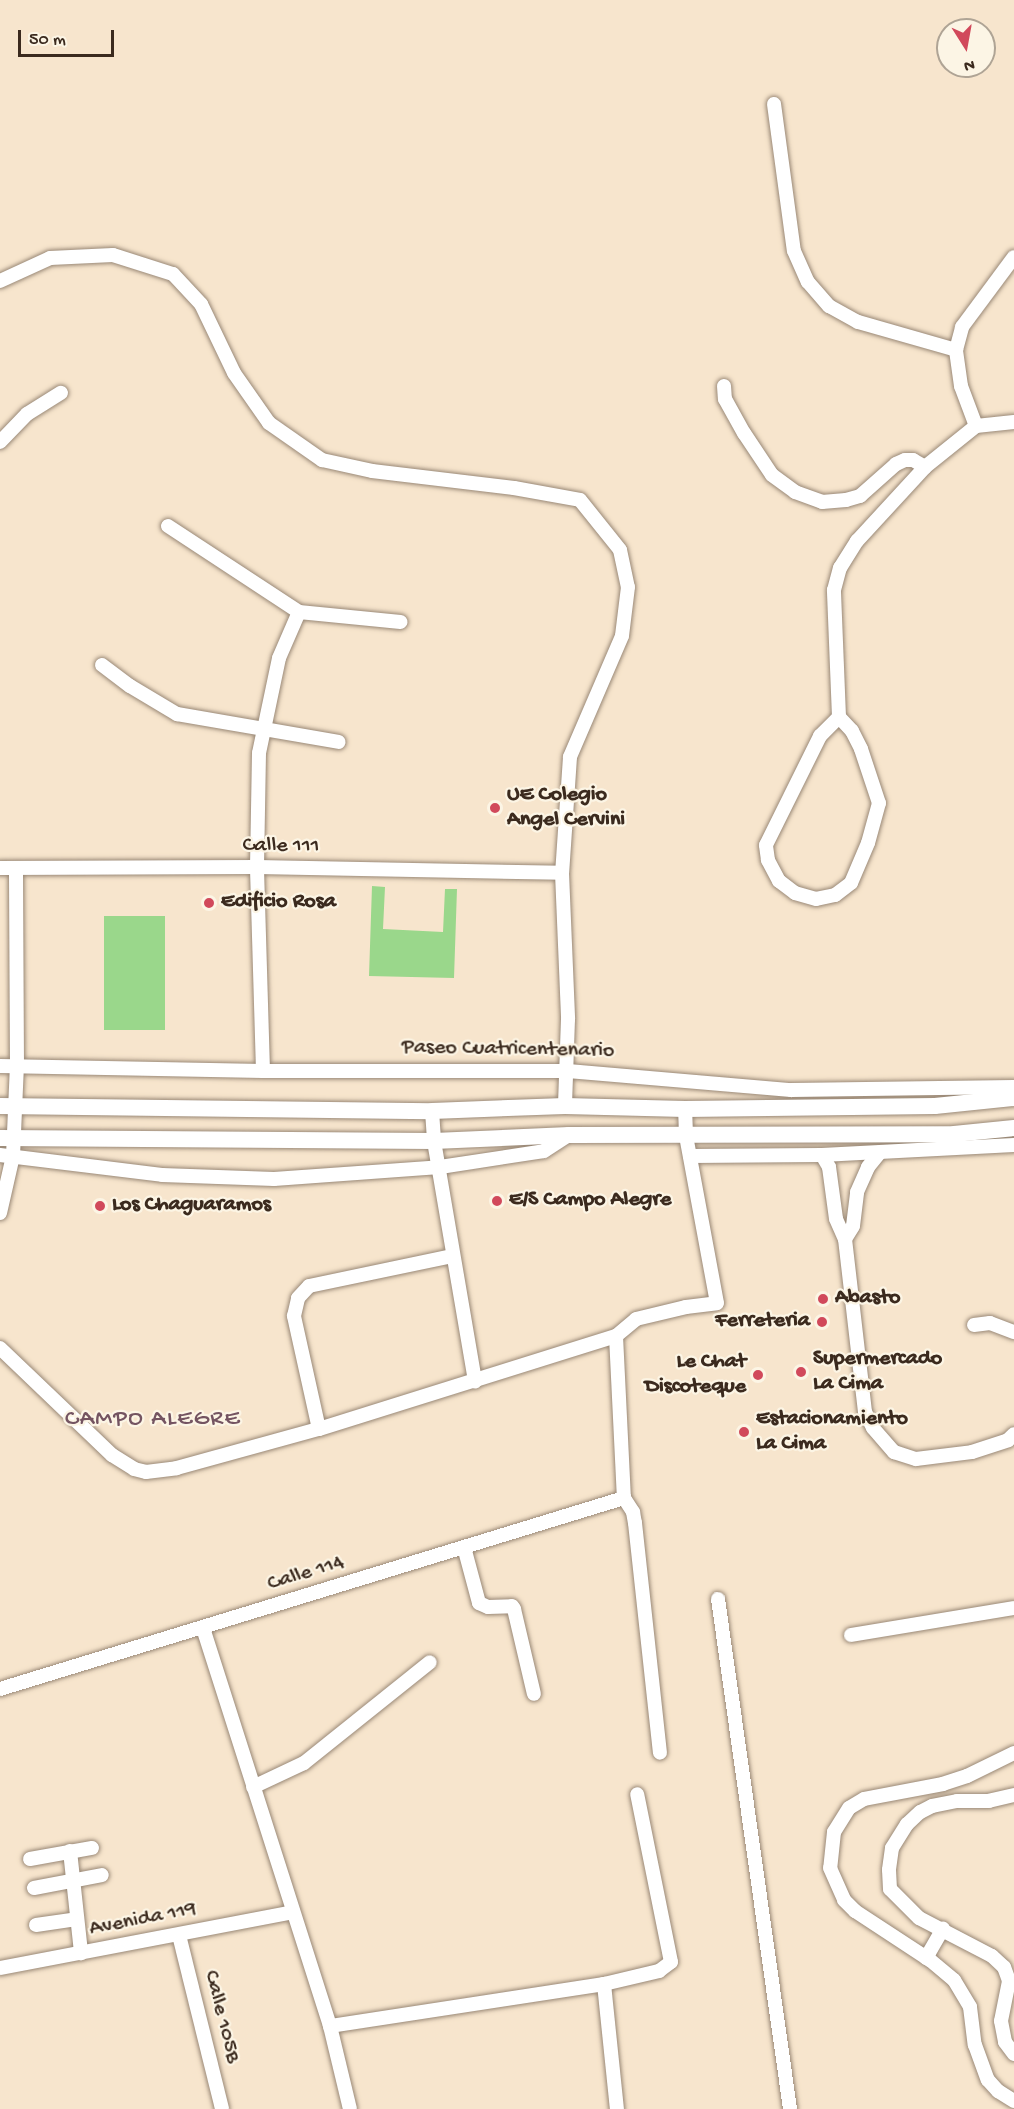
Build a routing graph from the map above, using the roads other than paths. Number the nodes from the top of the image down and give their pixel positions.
1 (774, 104) dead end
2 (1014, 257) edge
3 (0, 281) edge
4 (956, 350) junction
5 (724, 386) dead end
6 (61, 393) dead end
7 (1014, 422) edge
8 (976, 426) junction
9 (0, 442) edge
10 (925, 467) junction
11 (168, 526) dead end
12 (299, 612) junction
13 (401, 622) dead end
14 (102, 665) dead end
15 (839, 717) junction
16 (264, 728) junction
17 (339, 742) dead end
18 (257, 867) junction
19 (0, 868) edge
20 (16, 868) junction
21 (562, 873) junction
22 (0, 1066) edge
23 (17, 1066) junction
24 (263, 1071) junction
25 (568, 1071) junction
26 (1012, 1092) edge
27 (7, 1106) edge
28 (565, 1106) junction
29 (685, 1108) junction
30 (432, 1111) junction
31 (1009, 1131) edge
32 (569, 1135) junction
33 (686, 1135) junction
34 (7, 1138) edge
35 (434, 1141) junction
36 (1014, 1145) edge
37 (880, 1152) junction
38 (7, 1155) edge
39 (822, 1155) junction
40 (690, 1156) junction
41 (440, 1167) junction
42 (0, 1213) edge
43 (845, 1239) junction
44 (453, 1256) junction
45 (974, 1325) dead end
46 (1014, 1332) edge
47 (616, 1336) junction
48 (0, 1348) edge
49 (476, 1382) junction
50 (319, 1429) junction
51 (1014, 1434) edge
52 (624, 1498) junction
53 (464, 1547) junction
54 (718, 1599) dead end
55 (1014, 1608) edge
56 (203, 1628) junction
57 (851, 1635) dead end
58 (430, 1662) dead end
59 (0, 1689) edge
60 (534, 1694) dead end
61 (660, 1753) dead end
62 (1014, 1753) edge
63 (253, 1787) junction
64 (637, 1794) dead end
65 (1014, 1795) edge
66 (92, 1848) dead end
67 (70, 1851) junction
68 (30, 1859) dead end
69 (102, 1875) dead end
70 (73, 1882) junction
71 (34, 1888) dead end
72 (293, 1912) junction
73 (77, 1919) junction
74 (36, 1925) dead end
75 (943, 1929) junction
76 (179, 1935) junction
77 (81, 1953) junction
78 (926, 1958) junction
79 (0, 1968) edge
80 (604, 1984) junction
81 (330, 2026) junction
82 (1014, 2054) edge
83 (1014, 2101) edge
84 (222, 2109) edge
85 (350, 2109) edge
86 (618, 2109) edge
87 (790, 2109) edge

1 - 4 street
2 - 4 street
3 - 21 street
4 - 8 street
5 - 10 street
6 - 9 street
7 - 8 street
8 - 10 street
10 - 15 street
11 - 12 street
12 - 13 street
12 - 16 street
14 - 16 street
15 - 15 street
16 - 17 street
16 - 18 street
18 - 20 street, Calle 111
18 - 21 street, Calle 111
18 - 24 street
19 - 20 street, Calle 111
20 - 23 street
21 - 25 street
22 - 23 street, Paseo Cuatricentenario
23 - 24 street, Paseo Cuatricentenario
23 - 27 street
24 - 25 street, Paseo Cuatricentenario
25 - 26 street, Paseo Cuatricentenario
25 - 28 street
26 - 29 street, Paseo Cuatricentenario
27 - 30 street, Paseo Cuatricentenario
27 - 34 street
28 - 29 street, Paseo Cuatricentenario
28 - 30 street, Paseo Cuatricentenario
29 - 33 street
30 - 35 street
31 - 33 street
32 - 33 street
32 - 35 street
32 - 41 street
33 - 40 street
34 - 35 street
34 - 38 street
35 - 41 street
36 - 37 street
37 - 39 street
37 - 43 street
38 - 41 street
38 - 42 street
39 - 40 street
39 - 43 street
40 - 47 street
41 - 44 street
43 - 51 street
44 - 49 street
44 - 50 street
45 - 46 street
47 - 49 street
47 - 52 street
48 - 50 street
49 - 50 street
52 - 53 street, Calle 114
52 - 61 street
53 - 56 street, Calle 114
53 - 60 street
54 - 87 street
55 - 57 street
56 - 59 street, Calle 114
56 - 63 street
58 - 63 street
62 - 78 street
63 - 72 street
64 - 80 street
65 - 75 street
66 - 67 street
67 - 68 street
67 - 70 street
69 - 70 street
70 - 71 street
70 - 73 street
72 - 76 street, Avenida 119
72 - 81 street
73 - 74 street
73 - 77 street
75 - 78 street
75 - 82 street
76 - 77 street, Avenida 119
76 - 84 street, Calle 105B
77 - 79 street, Avenida 119
78 - 83 street
80 - 81 street
80 - 86 street
81 - 85 street

